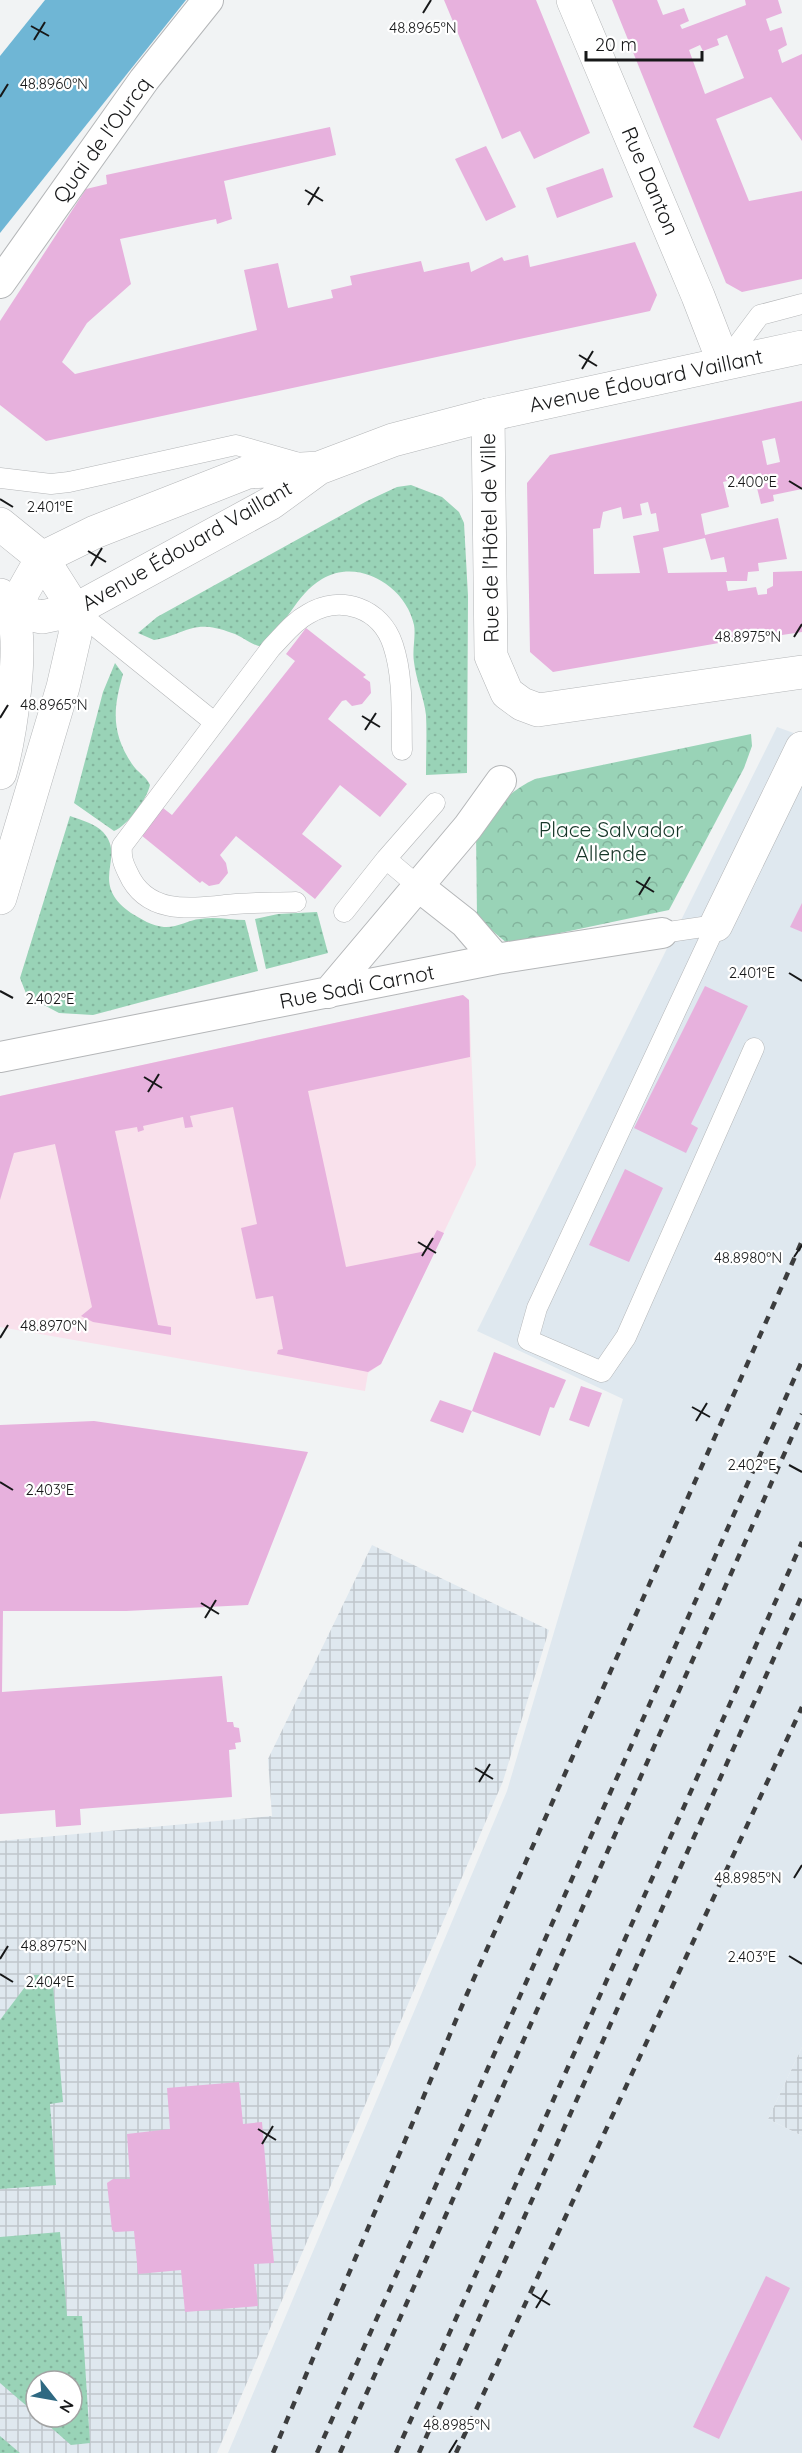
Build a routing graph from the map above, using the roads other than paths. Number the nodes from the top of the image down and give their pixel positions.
1 (208, 0) edge
2 (573, 0) edge
3 (0, 283) edge
4 (802, 304) edge
5 (802, 348) edge
6 (724, 363) junction
7 (488, 416) junction
8 (319, 468) junction
9 (0, 478) edge
10 (0, 524) edge
11 (42, 558) junction
12 (6, 603) edge
13 (75, 610) junction
14 (802, 672) edge
15 (214, 722) junction
16 (802, 748) edge
17 (402, 750) dead end
18 (0, 773) edge
19 (501, 781) dead end
20 (435, 803) dead end
21 (386, 859) junction
22 (418, 886) junction
23 (0, 898) edge
24 (296, 902) dead end
25 (344, 912) dead end
26 (716, 925) junction
27 (662, 933) joint
28 (496, 959) junction
29 (328, 993) junction
30 (754, 1048) dead end
31 (0, 1057) edge

1 - 3 street, Quai de l'Ourcq
2 - 6 main road, Rue Danton
4 - 6 lane
5 - 6 main road, Avenue Édouard Vaillant
6 - 7 main road, Avenue Édouard Vaillant
7 - 8 main road, Avenue Édouard Vaillant
7 - 14 main road, Rue de l'Hôtel de Ville
8 - 9 lane
8 - 11 main road, Avenue Édouard Vaillant
8 - 13 main road, Avenue Édouard Vaillant
10 - 11 main road
11 - 12 main road
11 - 13 main road
12 - 13 main road, Avenue Édouard Vaillant
12 - 18 main road
13 - 15 lane
13 - 23 main road
15 - 17 lane
15 - 24 lane
16 - 26 main road
19 - 22 street
20 - 21 lane
21 - 22 lane
21 - 25 lane
22 - 28 street
22 - 29 street
26 - 27 lane, Rue Sadi Carnot
26 - 30 lane
27 - 28 street, Rue Sadi Carnot
28 - 29 street, Rue Sadi Carnot
29 - 31 street, Rue Sadi Carnot

